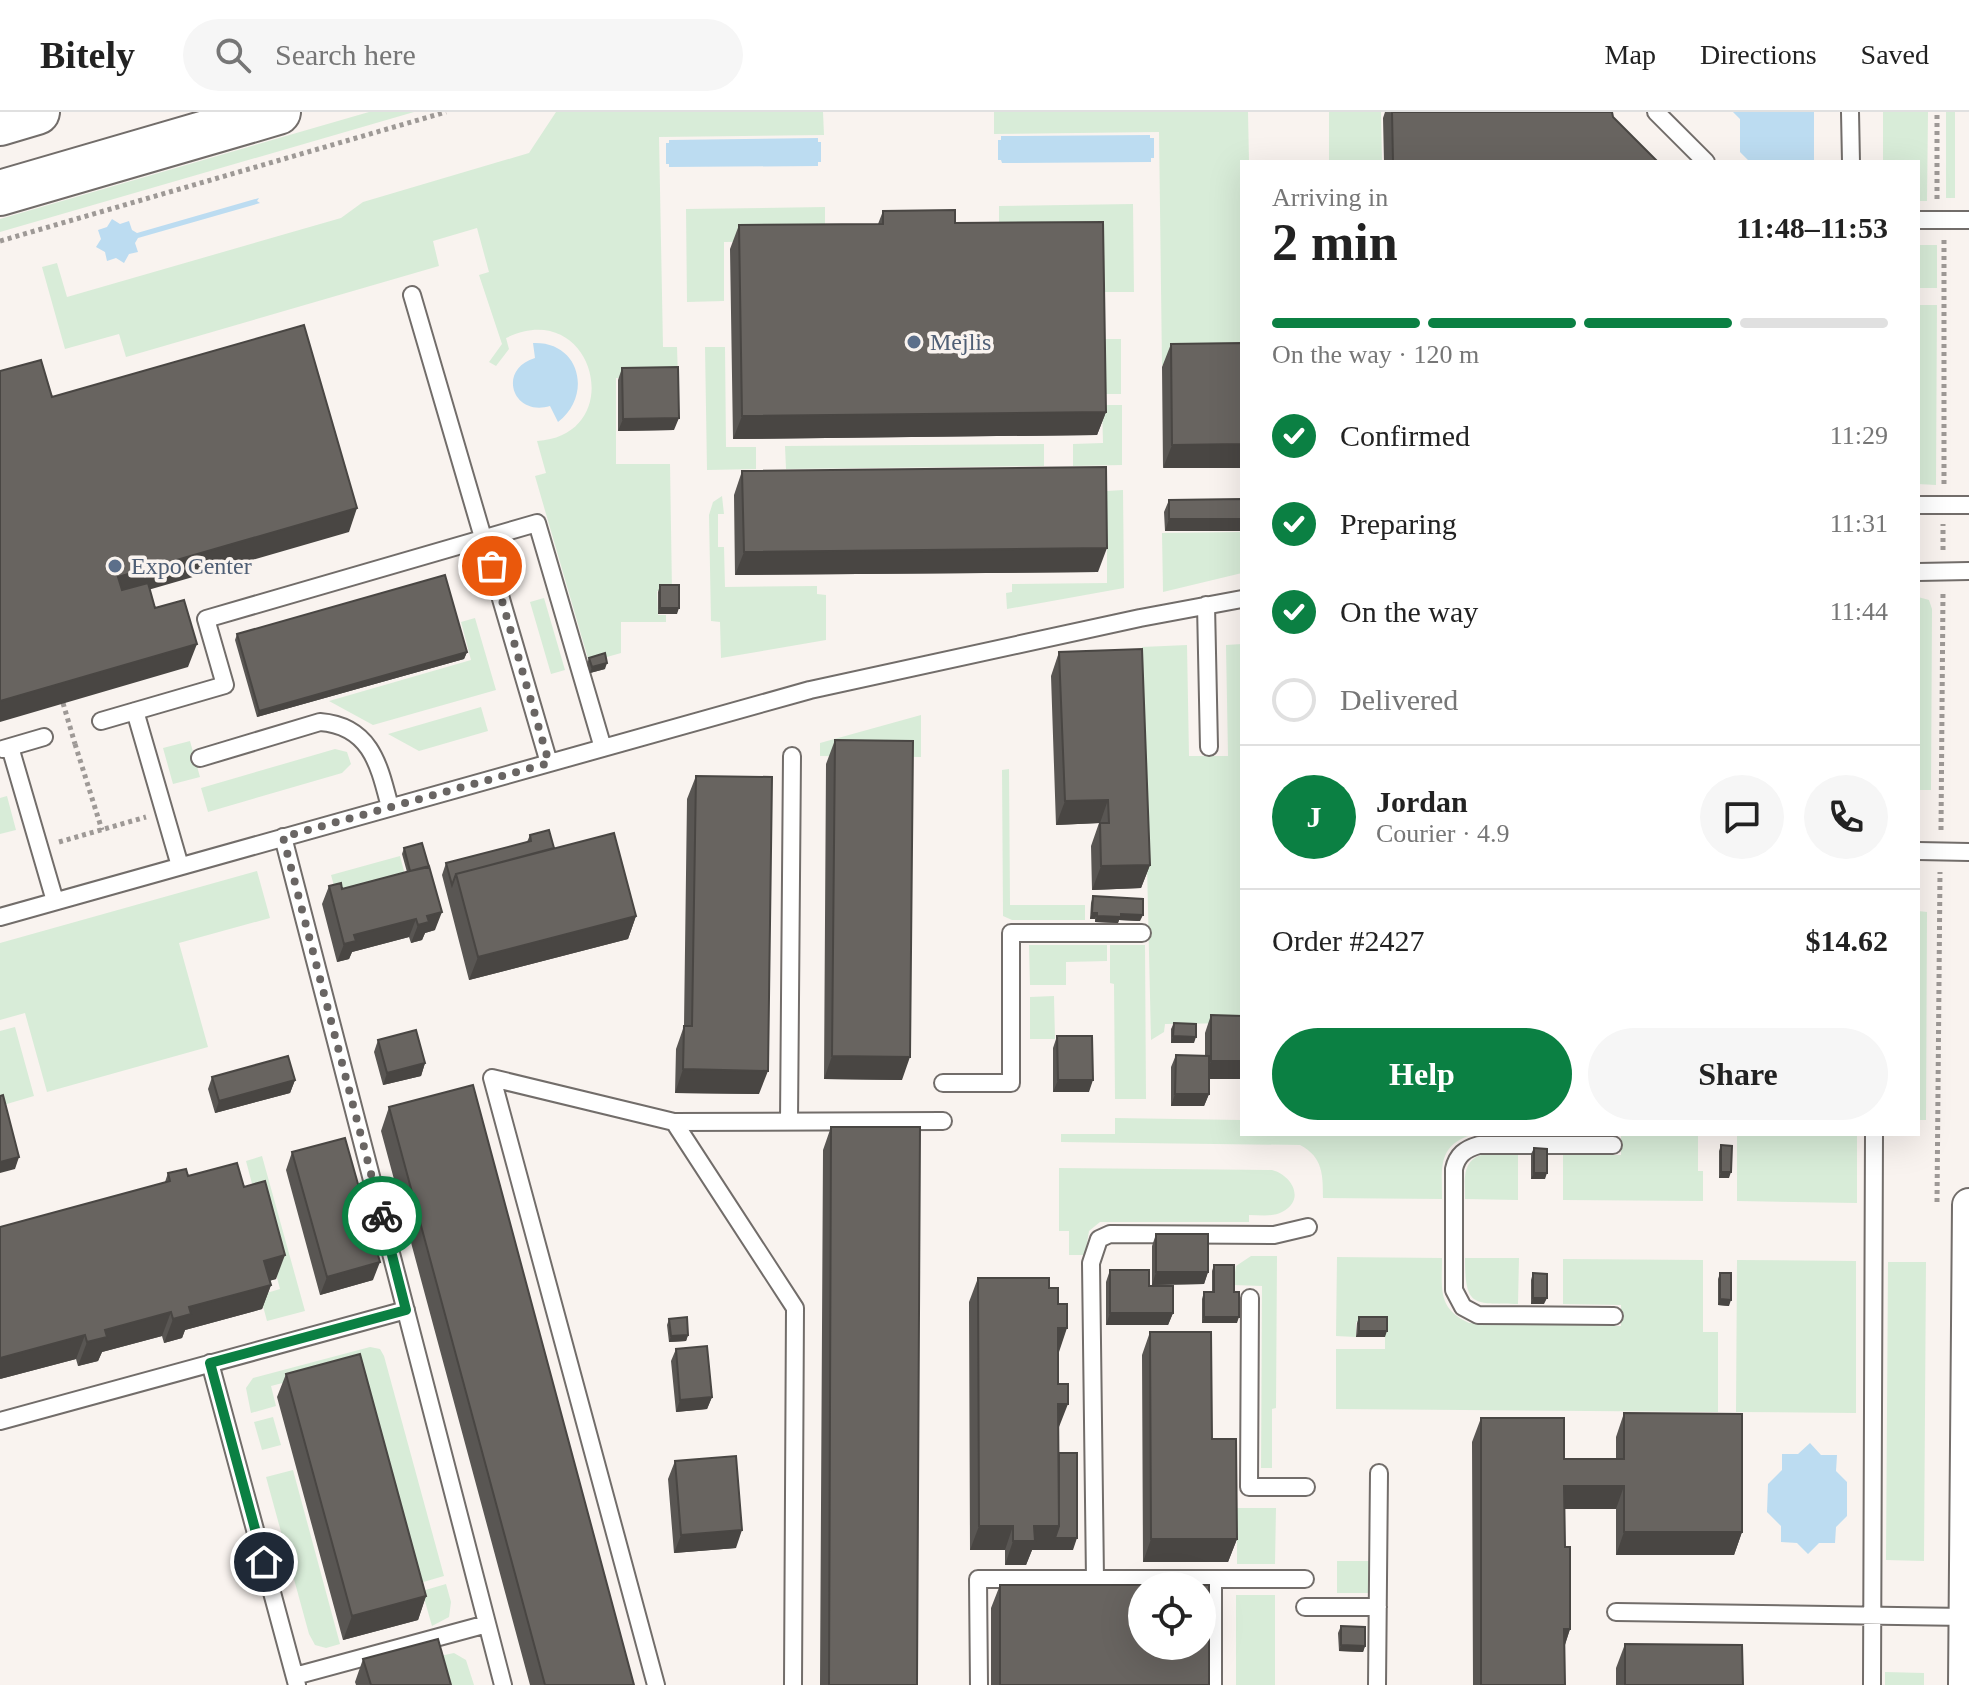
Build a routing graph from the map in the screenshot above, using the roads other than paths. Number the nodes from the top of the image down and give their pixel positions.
1 (37, 112) edge
2 (278, 112) edge
3 (1656, 112) edge
4 (1850, 112) edge
5 (0, 123) edge
6 (1704, 160) edge
7 (1851, 160) edge
8 (0, 193) edge
9 (1920, 220) edge
10 (1969, 220) edge
11 (412, 295) dead end
12 (1920, 505) edge
13 (1969, 505) edge
14 (484, 538) junction
15 (1969, 571) edge
16 (1920, 572) edge
17 (1240, 599) edge
18 (1206, 605) junction
19 (135, 711) junction
20 (101, 721) dead end
21 (44, 737) dead end
22 (1209, 747) dead end
23 (603, 748) junction
24 (5, 749) edge
25 (792, 756) dead end
26 (200, 758) dead end
27 (549, 763) junction
28 (390, 807) junction
29 (283, 837) junction
30 (1920, 851) edge
31 (1969, 852) edge
32 (180, 866) junction
33 (55, 901) junction
34 (0, 917) edge
35 (1142, 933) dead end
36 (943, 1083) dead end
37 (789, 1121) junction
38 (943, 1121) dead end
39 (674, 1122) junction
40 (1874, 1136) edge
41 (1613, 1145) dead end
42 (1953, 1204) edge
43 (1308, 1227) dead end
44 (1250, 1298) dead end
45 (406, 1310) junction
46 (1614, 1316) dead end
47 (210, 1363) junction
48 (0, 1421) edge
49 (1379, 1473) dead end
50 (1306, 1487) dead end
51 (1095, 1579) junction
52 (1128, 1579) edge
53 (1216, 1579) edge
54 (1305, 1579) dead end
55 (1305, 1607) dead end
56 (1378, 1607) junction
57 (1616, 1612) dead end
58 (1872, 1616) junction
59 (1966, 1617) junction
60 (487, 1624) junction
61 (1213, 1660) edge
62 (296, 1681) edge
63 (503, 1685) edge
64 (656, 1685) edge
65 (793, 1685) edge
66 (979, 1685) edge
67 (1213, 1685) edge
68 (1377, 1685) edge
69 (1872, 1685) edge
70 (1965, 1685) edge

1 - 5 main road
2 - 8 main road
3 - 6 lane
4 - 7 lane
9 - 10 lane
11 - 14 lane
12 - 13 lane
14 - 19 lane
14 - 23 lane
14 - 27 lane
15 - 16 lane
17 - 18 lane
18 - 22 lane
18 - 23 lane
19 - 20 lane
19 - 32 lane
21 - 24 lane
23 - 27 lane
24 - 33 lane
25 - 37 lane
26 - 28 lane
27 - 28 lane
28 - 29 lane
29 - 32 lane
29 - 45 lane
30 - 31 lane
32 - 33 lane
33 - 34 lane
35 - 36 lane
37 - 38 lane
37 - 39 lane
39 - 64 lane
39 - 65 lane
40 - 58 lane
41 - 46 lane
42 - 59 street
43 - 51 lane
44 - 50 lane
45 - 47 lane
45 - 60 lane
47 - 48 lane
47 - 62 lane
49 - 56 lane
51 - 52 lane
51 - 66 lane
53 - 54 lane
55 - 56 lane
56 - 68 lane
57 - 58 lane
58 - 59 lane
58 - 69 lane
59 - 70 street
60 - 62 lane
60 - 63 lane
61 - 67 lane

